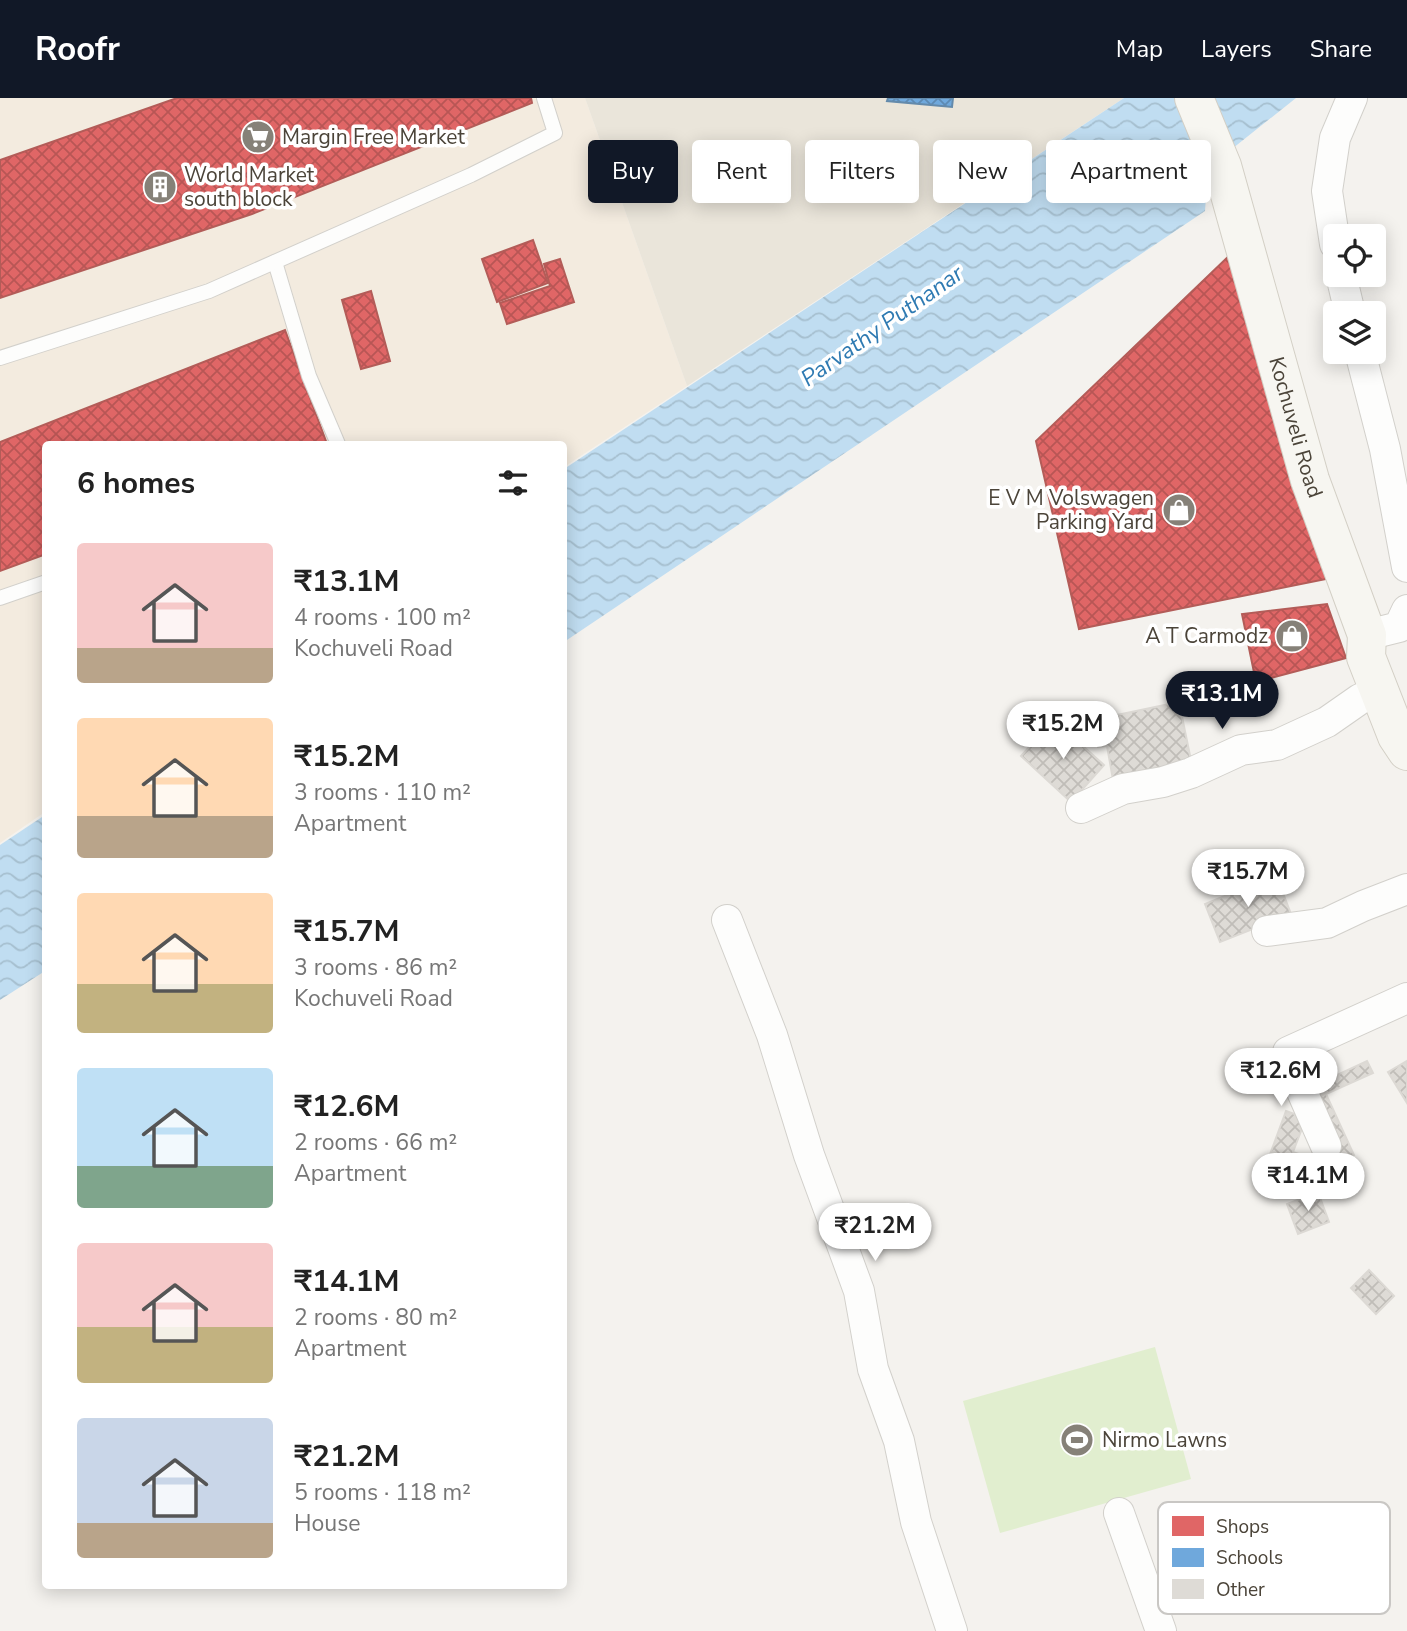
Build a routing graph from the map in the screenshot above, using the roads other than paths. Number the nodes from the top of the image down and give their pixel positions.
1 (544, 98) edge
2 (1194, 98) edge
3 (1352, 98) edge
4 (1332, 224) edge
5 (275, 262) junction
6 (0, 358) edge
7 (1363, 364) edge
8 (337, 441) edge
9 (1407, 567) edge
10 (42, 583) edge
11 (0, 598) edge
12 (1407, 610) edge
13 (1367, 635) junction
14 (1378, 691) junction
15 (1407, 751) edge
16 (1082, 808) dead end
17 (1407, 889) edge
18 (727, 920) dead end
19 (1267, 931) dead end
20 (1407, 998) edge
21 (1326, 1146) dead end
22 (1119, 1513) dead end
23 (952, 1631) edge
24 (1161, 1631) edge

1 - 5 lane
2 - 13 street, Kochuveli Road
3 - 4 street
5 - 6 lane
5 - 8 lane
7 - 9 street
10 - 11 lane
12 - 13 street
13 - 14 street, Kochuveli Road
14 - 15 street, Kochuveli Road
14 - 16 street
17 - 19 street
18 - 23 street
20 - 21 street
22 - 24 street

